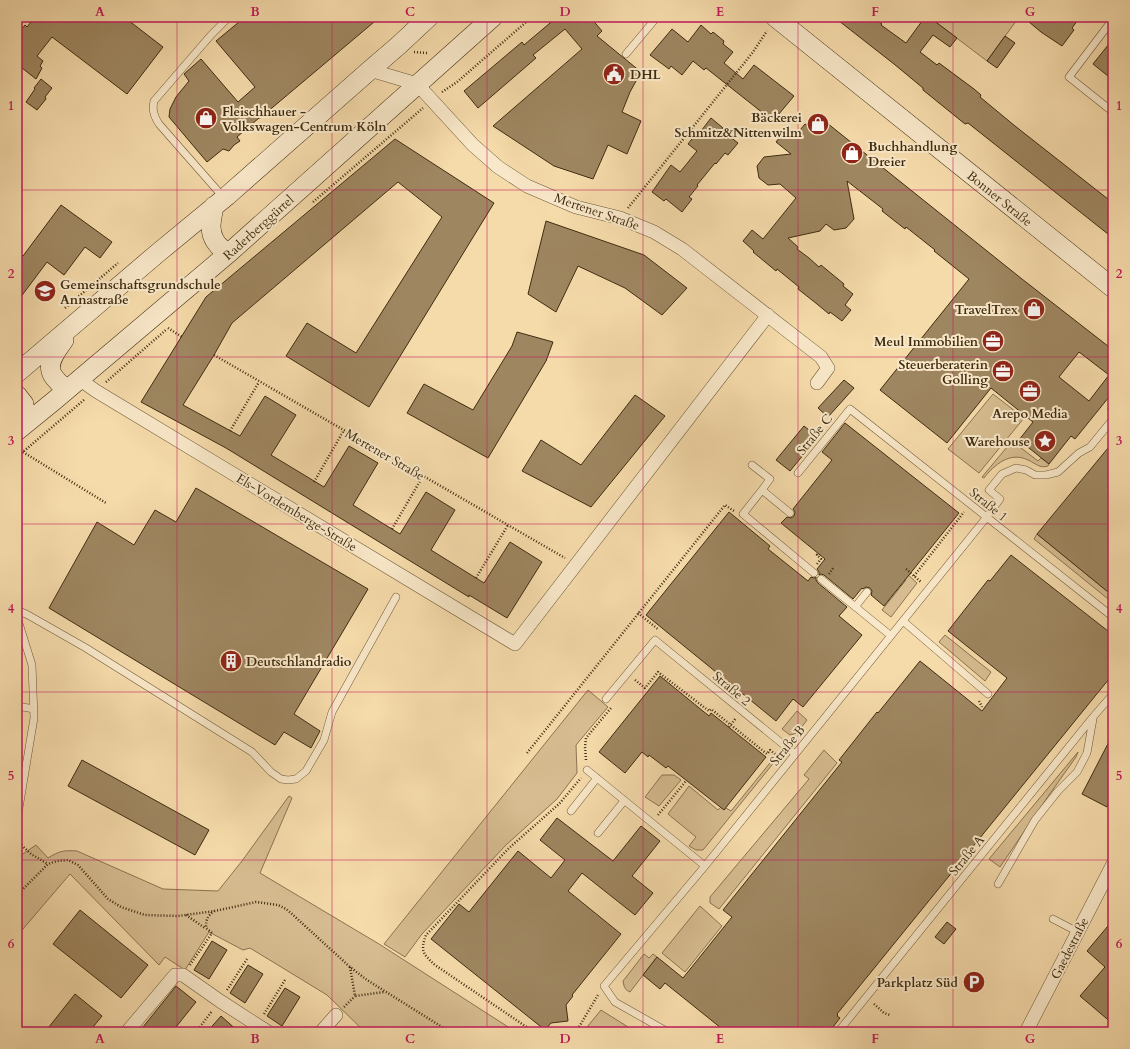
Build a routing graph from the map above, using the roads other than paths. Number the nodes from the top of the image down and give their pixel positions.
1 (229, 17) edge
2 (493, 17) edge
3 (657, 17) edge
4 (775, 17) edge
5 (425, 18) edge
6 (1113, 19) edge
7 (626, 54) dead end
8 (370, 70) junction
9 (417, 84) junction
10 (1113, 112) edge
11 (219, 202) junction
12 (230, 252) junction
13 (1113, 288) edge
14 (768, 315) junction
15 (72, 326) junction
16 (17, 373) edge
17 (817, 383) dead end
18 (73, 385) junction
19 (17, 395) edge
20 (850, 409) joint
21 (1113, 418) edge
22 (21, 428) edge
23 (752, 466) dead end
24 (798, 473) dead end
25 (762, 490) junction
26 (790, 513) dead end
27 (986, 518) junction
28 (814, 573) dead end
29 (821, 579) dead end
30 (867, 592) dead end
31 (396, 597) dead end
32 (855, 607) junction
33 (17, 610) edge
34 (17, 616) edge
35 (1113, 617) edge
36 (903, 621) junction
37 (890, 635) junction
38 (988, 694) dead end
39 (1113, 694) edge
40 (606, 699) dead end
41 (17, 706) edge
42 (34, 709) junction
43 (1093, 717) junction
44 (795, 754) junction
45 (587, 770) road end
46 (597, 778) junction
47 (20, 783) edge
48 (624, 801) junction
49 (571, 810) dead end
50 (17, 820) edge
51 (598, 833) dead end
52 (1113, 864) edge
53 (705, 866) junction
54 (998, 884) dead end
55 (1053, 919) dead end
56 (1078, 932) junction
57 (338, 1013) road end
58 (263, 1028) edge
59 (127, 1032) edge
60 (321, 1032) edge
61 (668, 1032) edge
62 (838, 1032) edge
63 (1026, 1032) edge

1 - 11 lane
2 - 9 main road, Raderberggürtel
3 - 7 lane
4 - 13 main road, Bonner Straße
5 - 8 main road
6 - 10 lane
8 - 9 street
8 - 11 main road
9 - 12 main road, Raderberggürtel
9 - 14 street, Mertener Straße
11 - 12 main road
11 - 15 main road
12 - 18 main road, Raderberggürtel
14 - 17 street, Mertener Straße
14 - 18 street, Els-Vordemberge-Straße
15 - 16 main road
15 - 18 main road
18 - 22 main road, Raderberggürtel
19 - 22 main road
20 - 24 lane, Straße C
20 - 27 lane, Straße 1
21 - 27 lane, Straße B
23 - 25 lane
25 - 26 lane
25 - 28 lane
27 - 35 lane, Straße 1
27 - 36 lane, Straße B
29 - 32 lane
30 - 32 lane
31 - 33 lane
32 - 37 lane
34 - 42 lane
36 - 37 lane, Straße B
36 - 38 lane
37 - 44 lane, Straße B
39 - 43 lane, Straße A
40 - 44 lane, Straße 2
41 - 42 lane
42 - 47 lane
43 - 54 lane
43 - 62 lane, Straße A
44 - 53 lane, Straße B
45 - 46 lane
46 - 48 lane
46 - 49 lane
47 - 50 lane
48 - 51 lane
48 - 53 lane
52 - 56 street, Gaedestraße
53 - 61 lane, Straße B
55 - 56 lane
56 - 63 street, Gaedestraße
57 - 60 street
58 - 59 street

